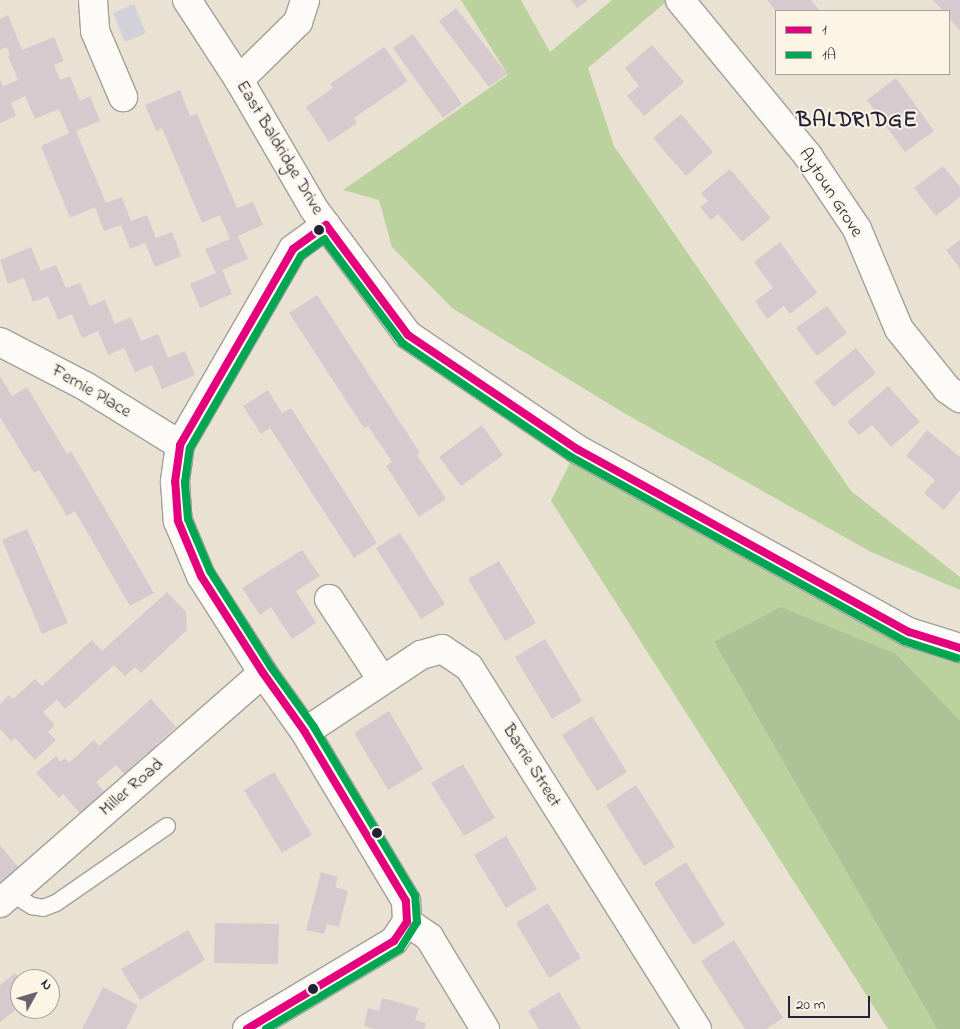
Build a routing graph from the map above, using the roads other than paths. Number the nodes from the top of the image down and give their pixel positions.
1 (93, 0) edge
2 (187, 0) edge
3 (305, 0) edge
4 (680, 0) edge
5 (239, 80) junction
6 (123, 97) dead end
7 (326, 226) junction
8 (0, 342) edge
9 (960, 398) edge
10 (180, 445) junction
11 (329, 599) dead end
12 (960, 648) edge
13 (264, 673) junction
14 (382, 680) junction
15 (305, 732) junction
16 (167, 826) dead end
17 (6, 898) edge
18 (407, 922) junction
19 (247, 1029) edge
20 (485, 1029) edge
21 (697, 1029) edge

1 - 6 street
2 - 5 street, East Baldridge Drive
3 - 5 street
4 - 9 street, Aytoun Grove
5 - 7 street, East Baldridge Drive
7 - 10 street
7 - 12 street, East Baldridge Drive
8 - 10 street, Fernie Place
10 - 13 street
11 - 14 street
13 - 15 street
13 - 17 street, Miller Road
14 - 15 street, Barrie Street
14 - 21 street, Barrie Street
15 - 18 street
16 - 17 lane
18 - 19 street
18 - 20 street

